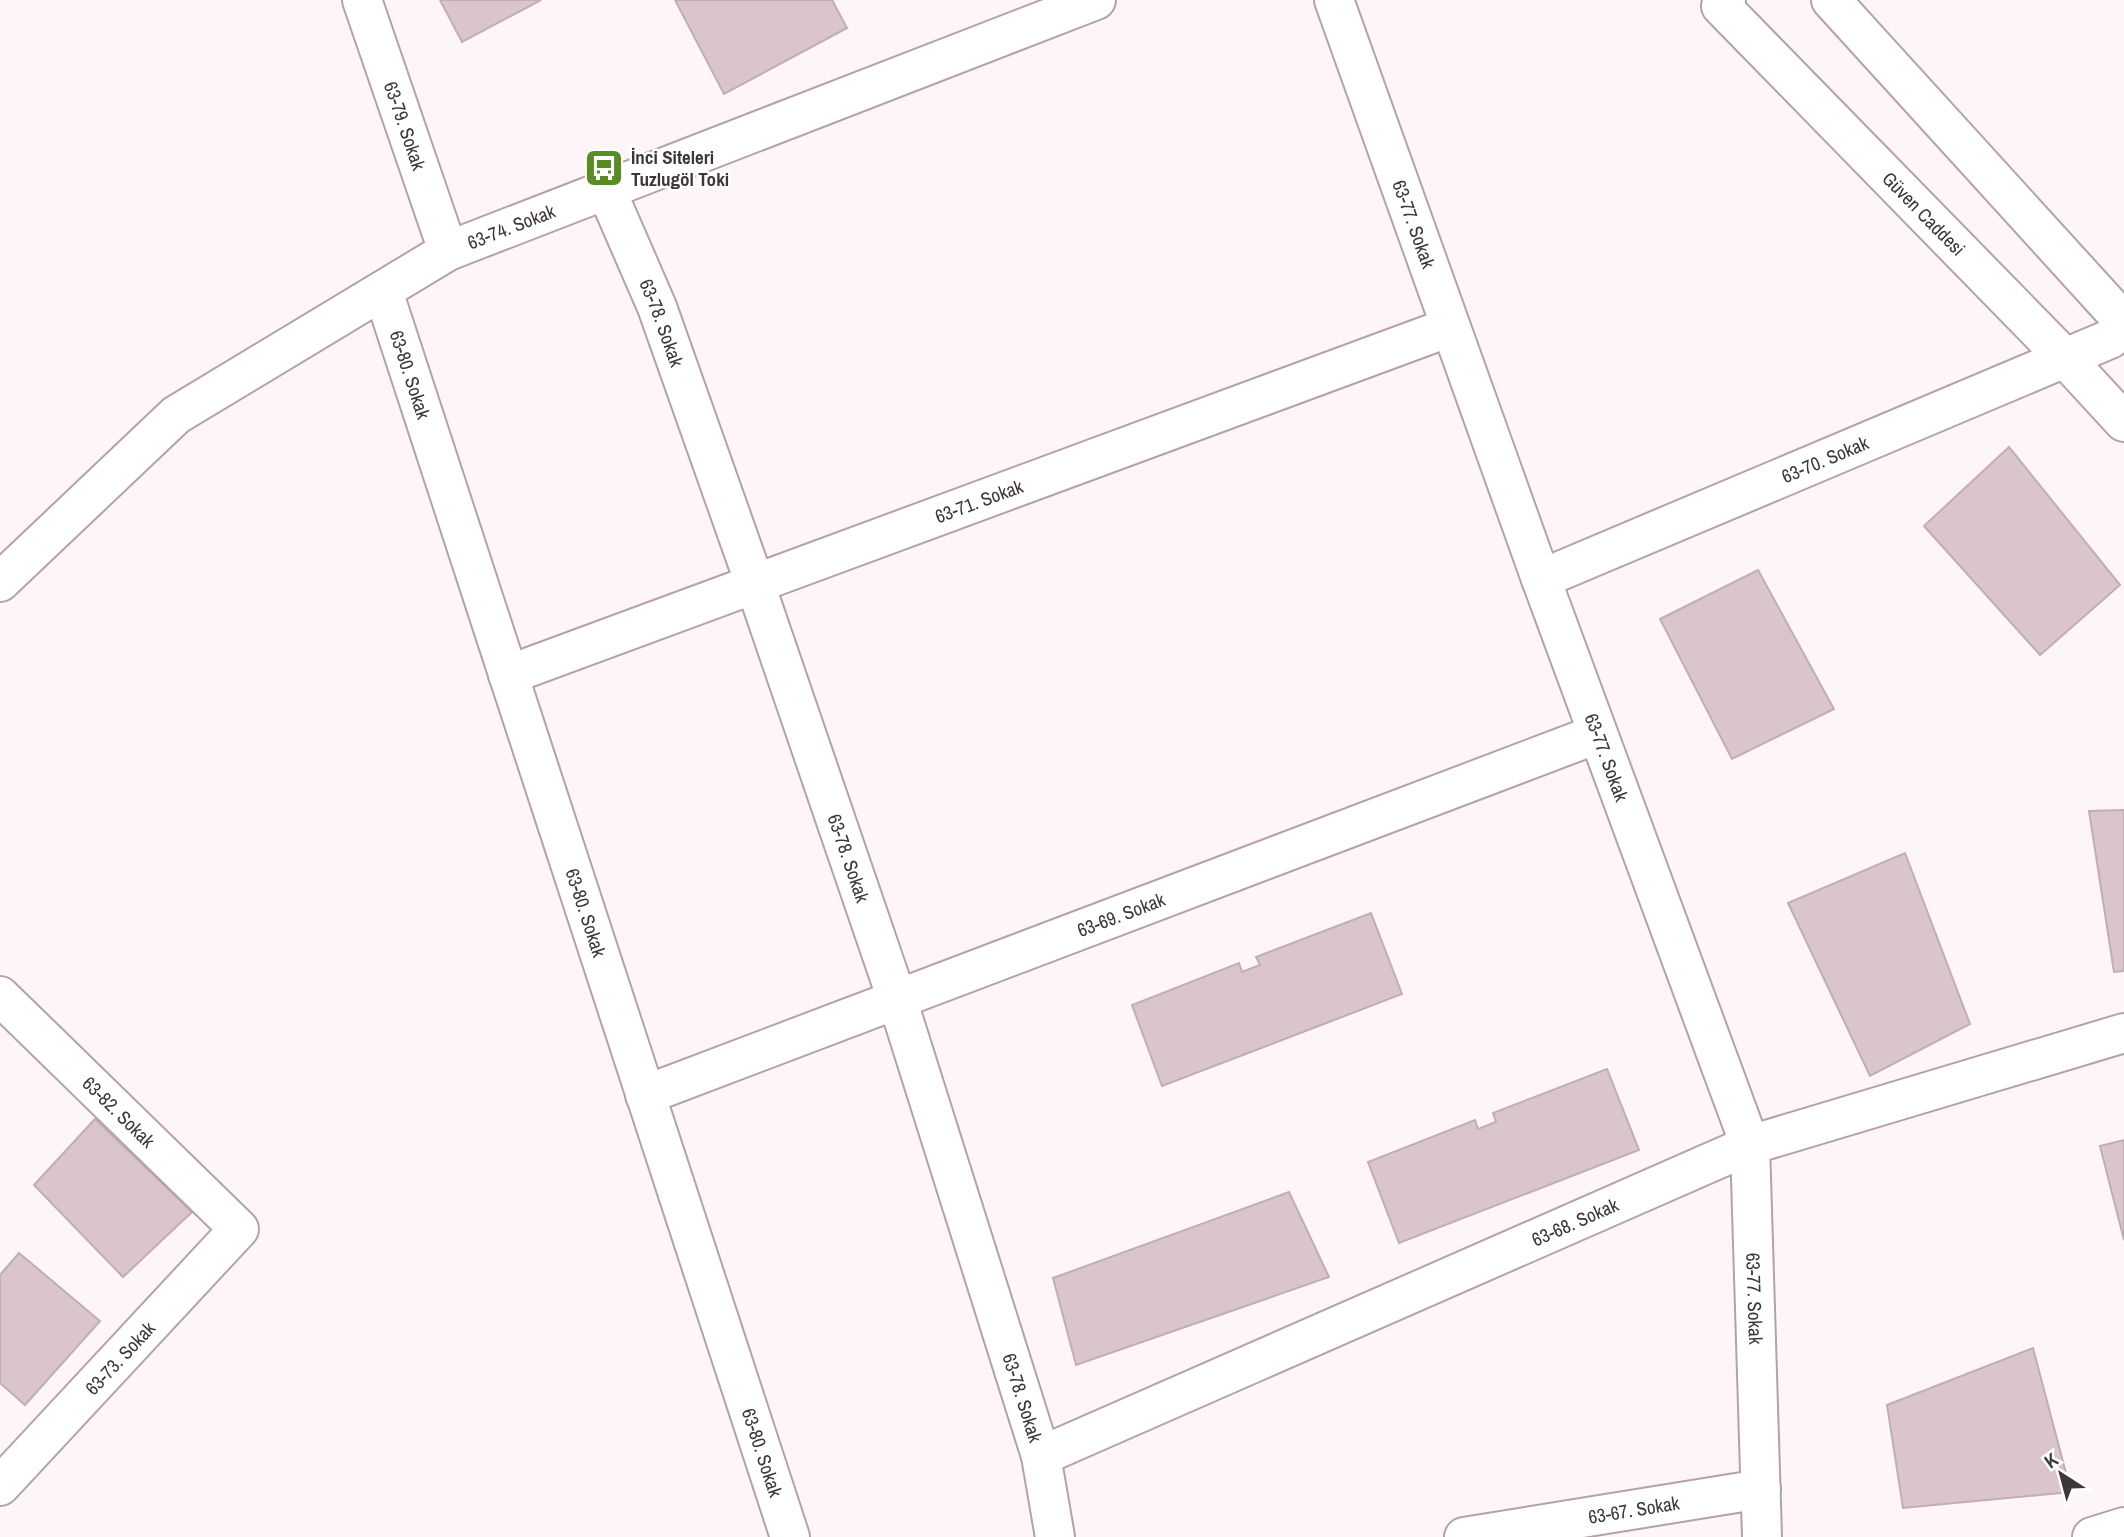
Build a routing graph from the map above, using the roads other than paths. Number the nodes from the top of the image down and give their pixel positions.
1 (362, 0) edge
2 (1096, 0) edge
3 (1334, 0) edge
4 (1830, 0) edge
5 (1723, 3) edge
6 (607, 192) junction
7 (448, 251) junction
8 (383, 291) junction
9 (1450, 327) junction
10 (2119, 329) edge
11 (2065, 358) junction
12 (2124, 422) edge
13 (1541, 579) junction
14 (0, 583) edge
15 (755, 584) junction
16 (508, 675) junction
17 (1597, 734) junction
18 (0, 996) edge
19 (897, 999) junction
20 (2124, 1033) edge
21 (646, 1095) junction
22 (1750, 1145) junction
23 (239, 1229) joint
24 (1041, 1456) junction
25 (0, 1486) edge
26 (1761, 1489) junction
27 (2124, 1527) edge
28 (789, 1537) edge
29 (1055, 1537) edge
30 (1464, 1537) edge
31 (1762, 1537) edge
32 (2092, 1537) edge

1 - 7 street, 63-79. Sokak
2 - 6 street, 63-74. Sokak
3 - 9 street, 63-77. Sokak
4 - 10 street
5 - 11 street, Güven Caddesi
6 - 7 street, 63-74. Sokak
6 - 15 street, 63-78. Sokak
7 - 8 street, 63-74. Sokak
8 - 14 street, 63-74. Sokak
8 - 16 street, 63-80. Sokak
9 - 13 street, 63-77. Sokak
9 - 15 street, 63-71. Sokak
10 - 11 street, 63-70. Sokak
11 - 12 street, Güven Caddesi
11 - 13 street, 63-70. Sokak
13 - 17 street, 63-77. Sokak
15 - 16 street, 63-71. Sokak
15 - 19 street, 63-78. Sokak
16 - 21 street, 63-80. Sokak
17 - 19 street, 63-69. Sokak
17 - 22 street, 63-77. Sokak
18 - 23 street, 63-82. Sokak
19 - 21 street, 63-69. Sokak
19 - 24 street, 63-78. Sokak
20 - 22 street, 63-68. Sokak
21 - 28 street, 63-80. Sokak
22 - 24 street, 63-68. Sokak
22 - 26 street, 63-77. Sokak
23 - 25 street, 63-73. Sokak
24 - 29 street, 63-78. Sokak
26 - 30 street, 63-67. Sokak
26 - 31 street, 63-77. Sokak
27 - 32 street

